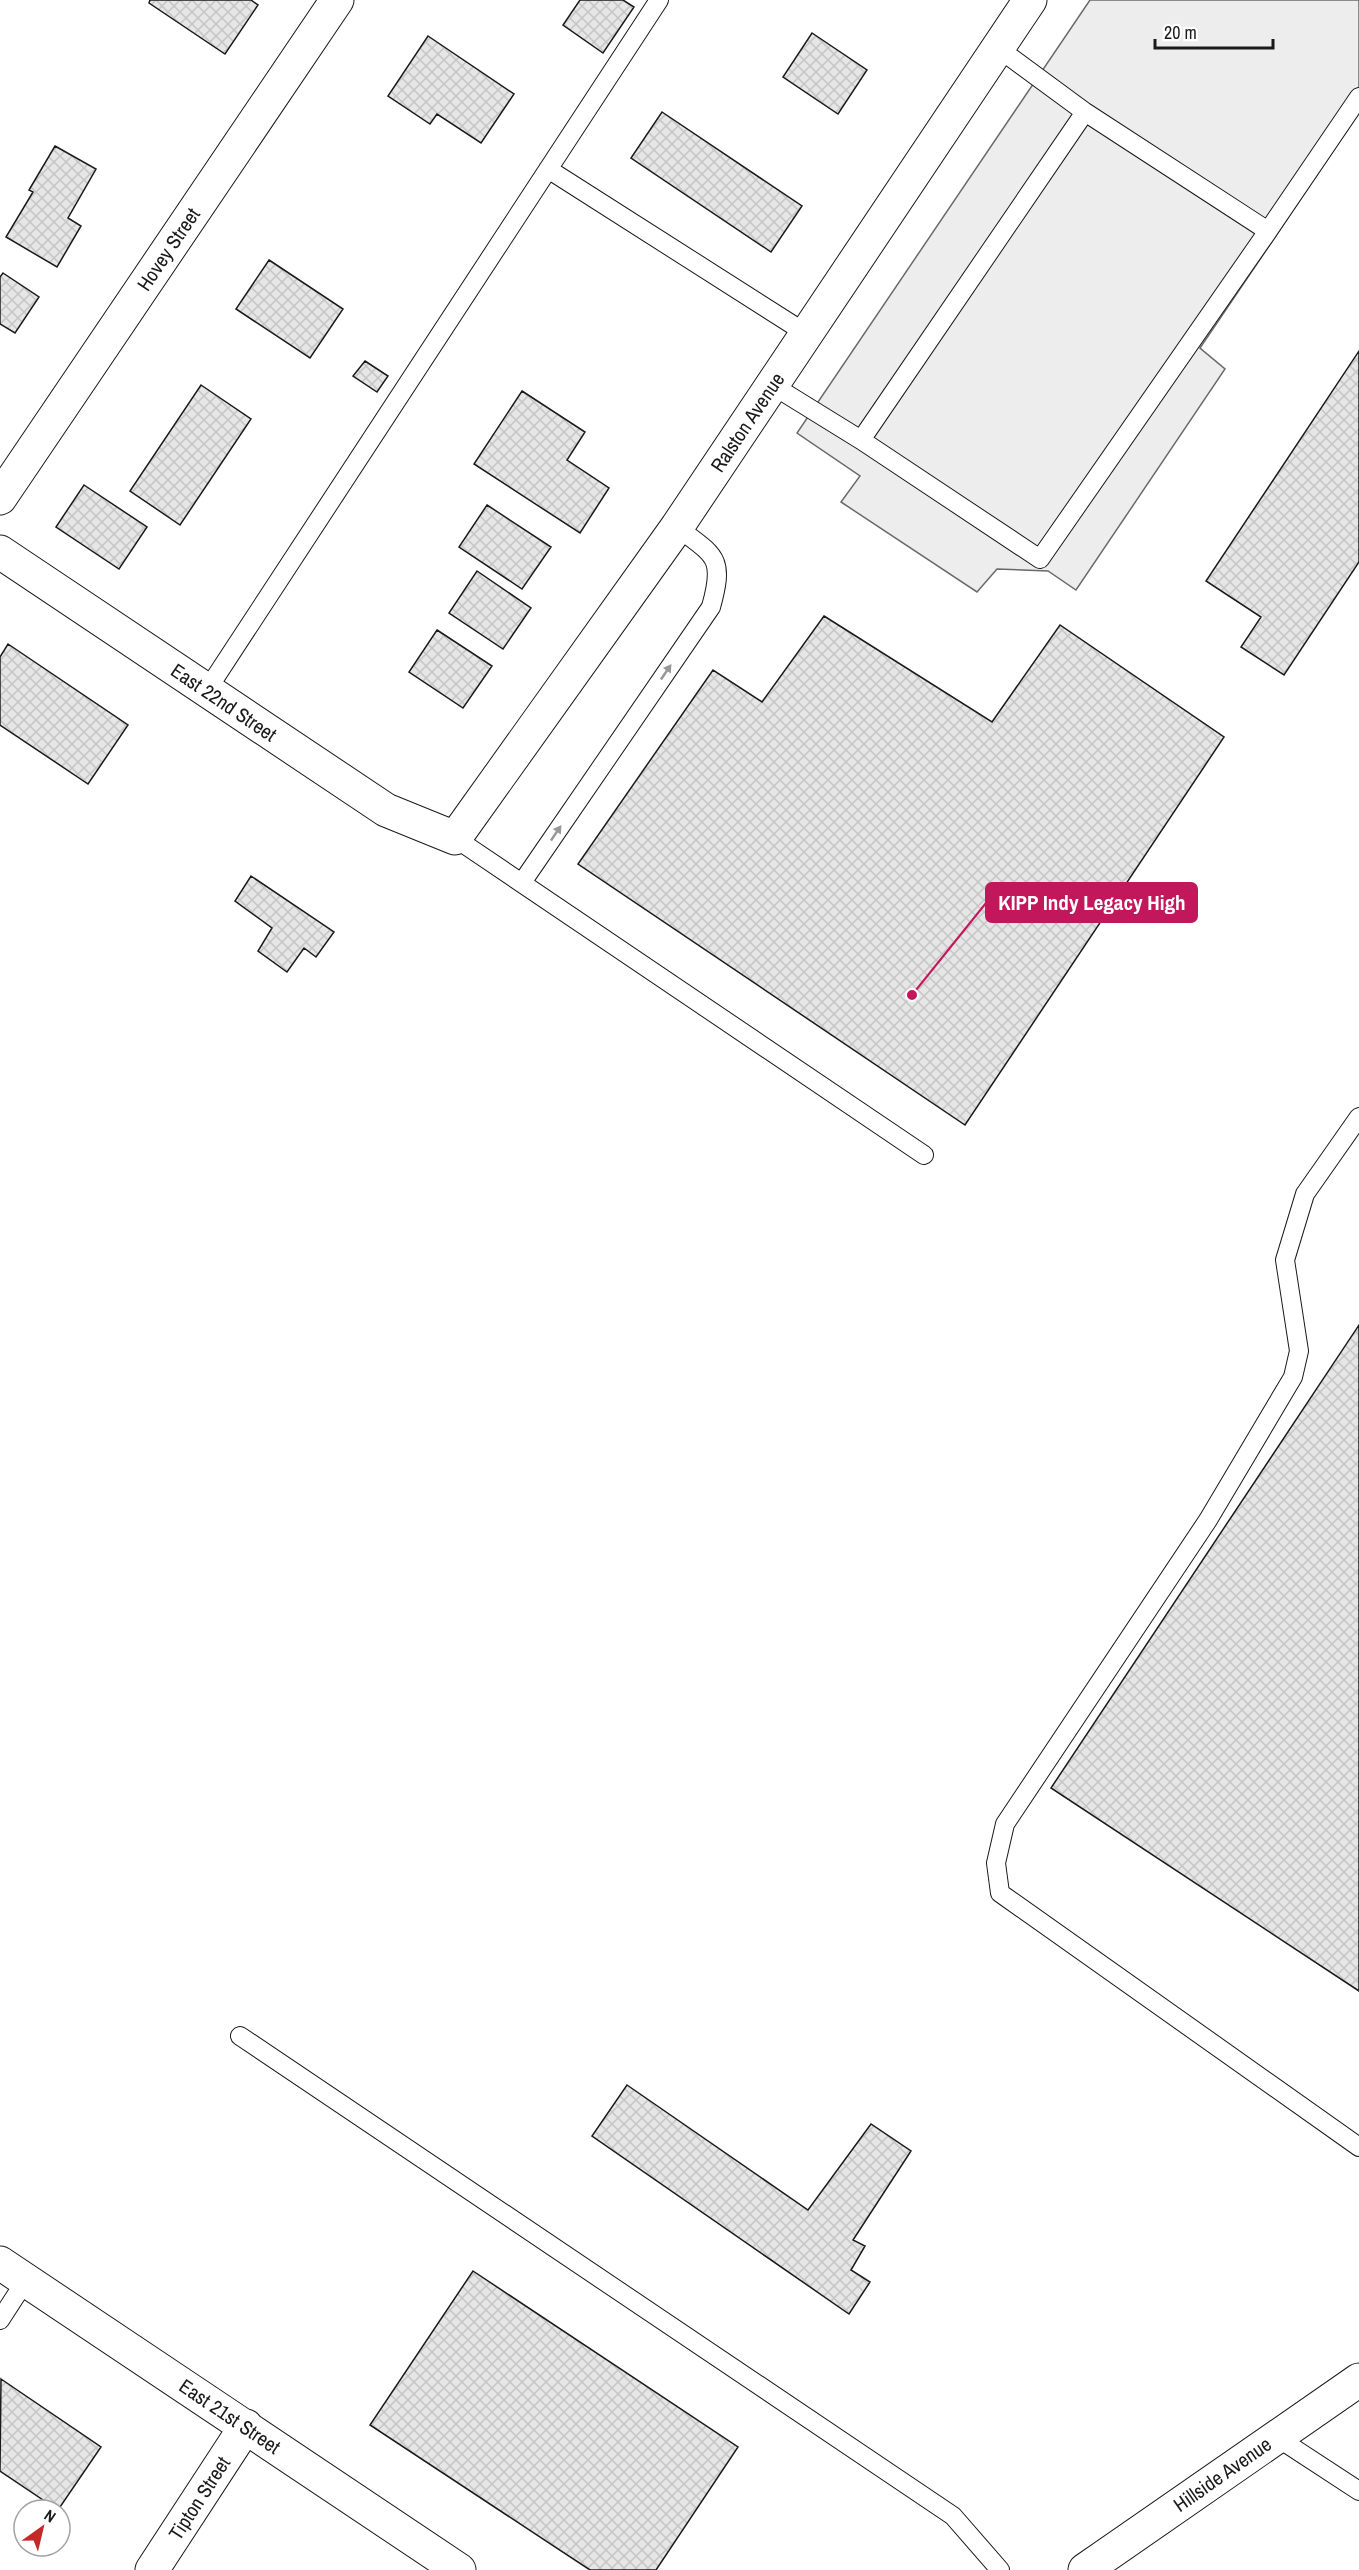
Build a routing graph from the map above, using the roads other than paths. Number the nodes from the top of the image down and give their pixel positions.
1 (337, 0) edge
2 (659, 0) edge
3 (1030, 0) edge
4 (998, 48) junction
5 (1359, 97) edge
6 (1085, 112) junction
7 (548, 169) junction
8 (1268, 231) junction
9 (807, 334) junction
10 (772, 385) junction
11 (861, 440) junction
12 (0, 498) edge
13 (677, 527) junction
14 (0, 552) edge
15 (207, 690) junction
16 (455, 838) junction
17 (523, 881) junction
18 (1359, 1117) edge
19 (924, 1155) dead end
20 (240, 2036) dead end
21 (1359, 2147) edge
22 (13, 2271) edge
23 (0, 2320) edge
24 (1359, 2380) edge
25 (246, 2426) junction
26 (1275, 2436) junction
27 (1359, 2491) edge
28 (152, 2570) edge
29 (459, 2570) edge
30 (1000, 2570) edge
31 (1085, 2570) edge

1 - 12 street, Hovey Street
2 - 7 lane
3 - 4 street, Ralston Avenue
4 - 6 lane
4 - 9 street, Ralston Avenue
5 - 8 lane
6 - 8 lane
6 - 11 lane
7 - 9 lane
7 - 15 lane
8 - 11 lane
9 - 10 street, Ralston Avenue
10 - 11 lane
10 - 13 street, Ralston Avenue
13 - 16 street, Ralston Avenue
17 -> 13 lane
14 - 15 street, East 22nd Street
15 - 16 street, East 22nd Street
16 - 17 lane
17 - 19 lane
18 - 21 lane
20 - 30 lane
22 - 23 lane
22 - 25 street, East 21st Street
24 - 26 street, Hillside Avenue
25 - 28 street, Tipton Street
25 - 29 street, East 21st Street
26 - 27 lane
26 - 31 street, Hillside Avenue

